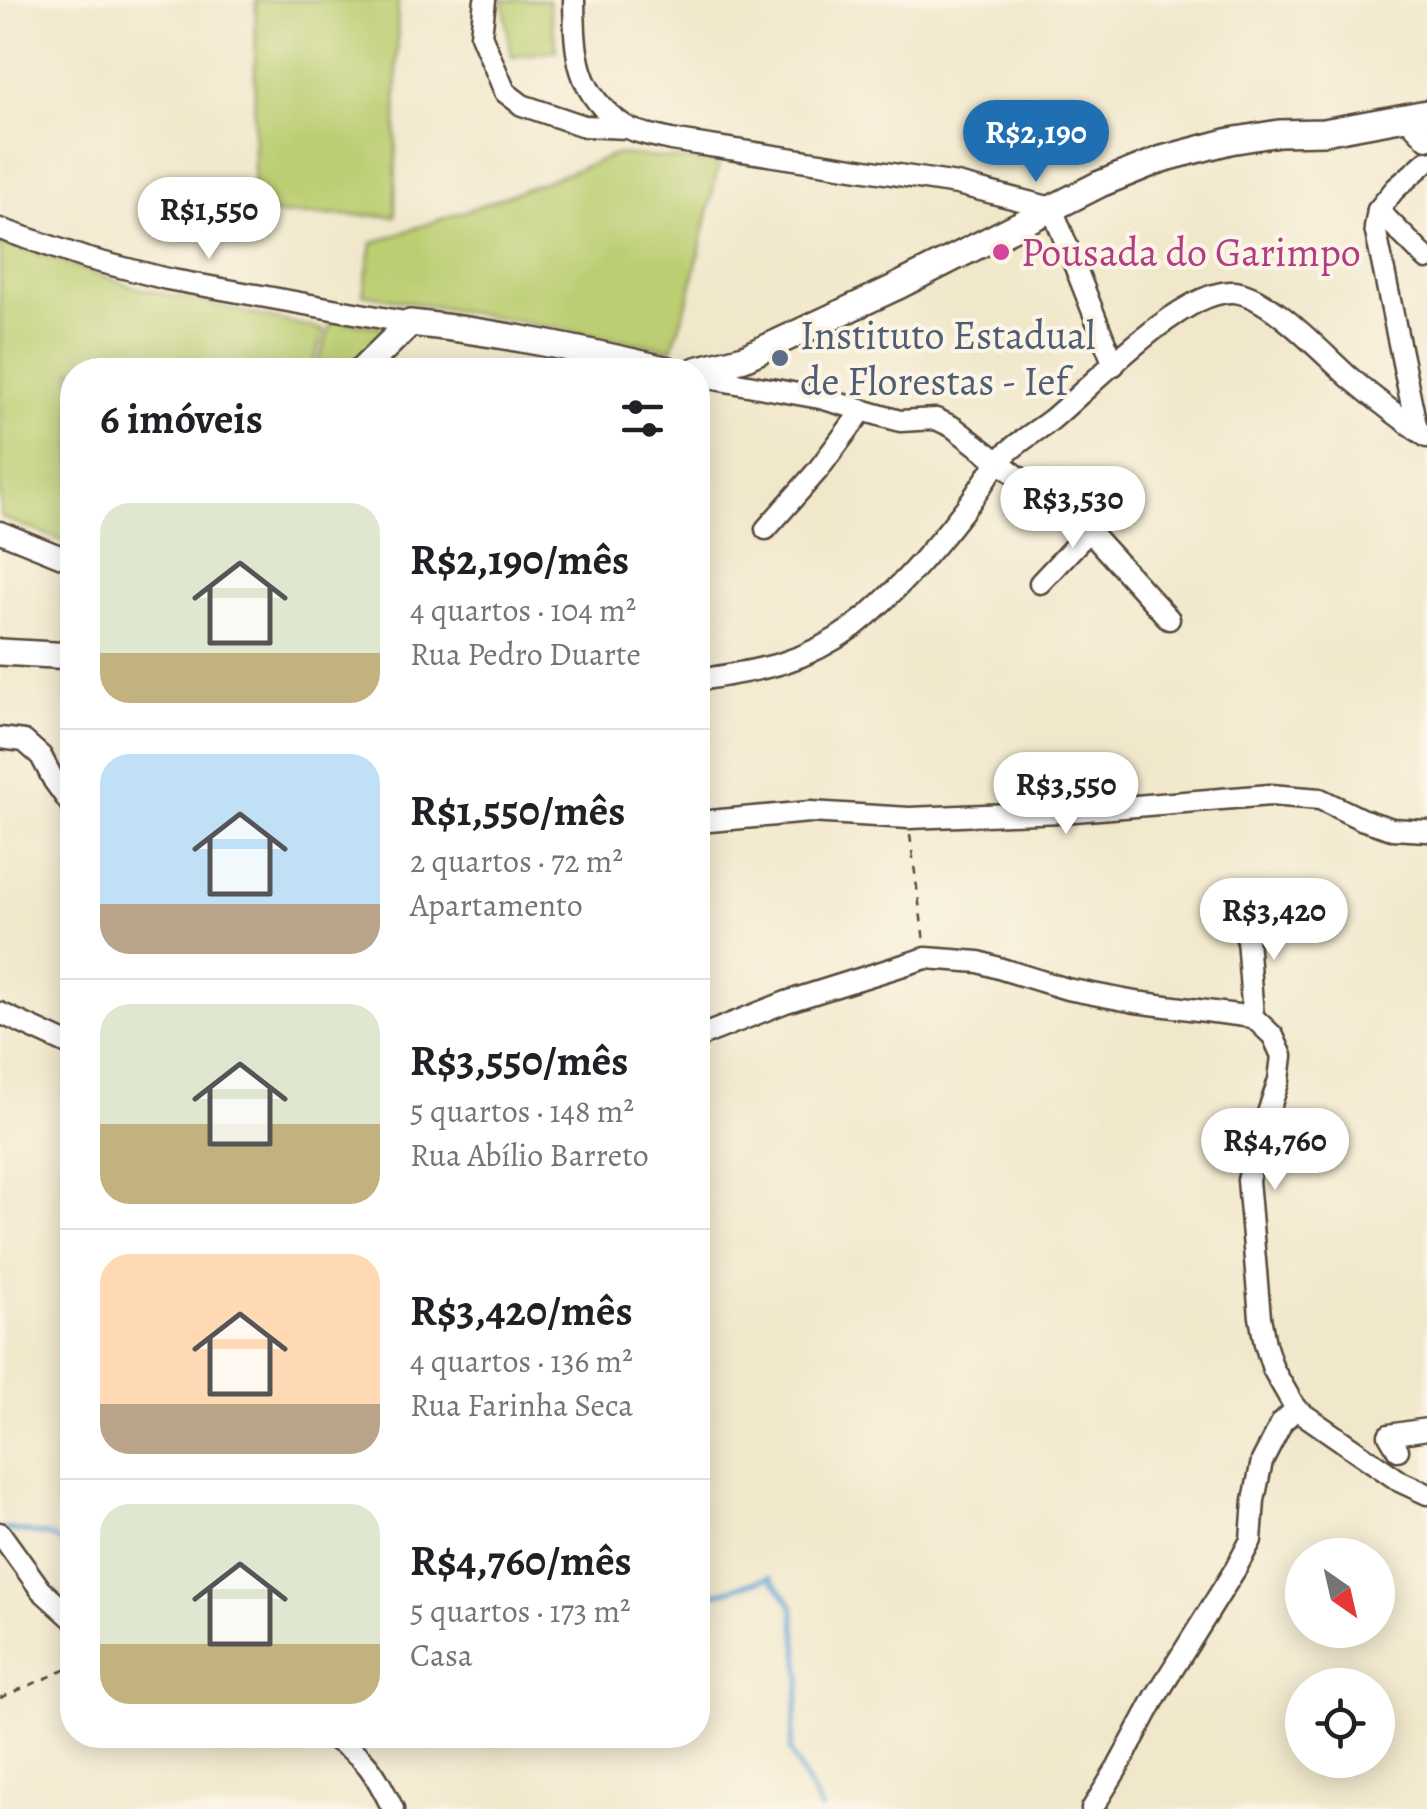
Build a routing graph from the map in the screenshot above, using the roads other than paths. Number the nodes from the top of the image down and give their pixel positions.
1 (485, 0) edge
2 (574, 0) edge
3 (1422, 119) edge
4 (627, 128) junction
5 (1427, 161) edge
6 (1052, 208) junction
7 (1378, 210) junction
8 (0, 229) edge
9 (1427, 260) edge
10 (410, 324) junction
11 (375, 358) edge
12 (617, 358) edge
13 (1114, 365) junction
14 (710, 369) edge
15 (710, 375) edge
16 (862, 411) junction
17 (1422, 433) edge
18 (999, 460) junction
19 (766, 530) dead end
20 (1090, 531) junction
21 (0, 532) edge
22 (60, 557) edge
23 (1040, 583) dead end
24 (1168, 619) dead end
25 (0, 652) edge
26 (60, 655) edge
27 (710, 678) edge
28 (0, 738) edge
29 (60, 789) edge
30 (710, 821) edge
31 (1427, 831) edge
32 (1245, 912) dead end
33 (0, 1013) edge
34 (1253, 1017) junction
35 (710, 1031) edge
36 (60, 1040) edge
37 (1296, 1409) junction
38 (1427, 1429) edge
39 (1394, 1442) dead end
40 (1427, 1494) edge
41 (3, 1538) edge
42 (60, 1607) edge
43 (351, 1748) edge
44 (393, 1809) edge
45 (1092, 1809) edge

1 - 4 street
2 - 4 street
3 - 6 street
4 - 6 street
5 - 7 street
6 - 13 street
6 - 14 street
7 - 9 street
7 - 17 street
8 - 10 street
10 - 11 street
10 - 12 street
13 - 17 street
13 - 18 street
15 - 16 street
16 - 18 street
16 - 19 street
18 - 20 street
18 - 27 street
20 - 23 street
20 - 24 street
21 - 22 street
25 - 26 street
28 - 29 street
30 - 31 street
32 - 34 street
33 - 36 street
34 - 35 street
34 - 37 street
37 - 40 street
37 - 45 street
38 - 39 street
41 - 42 street
43 - 44 street

